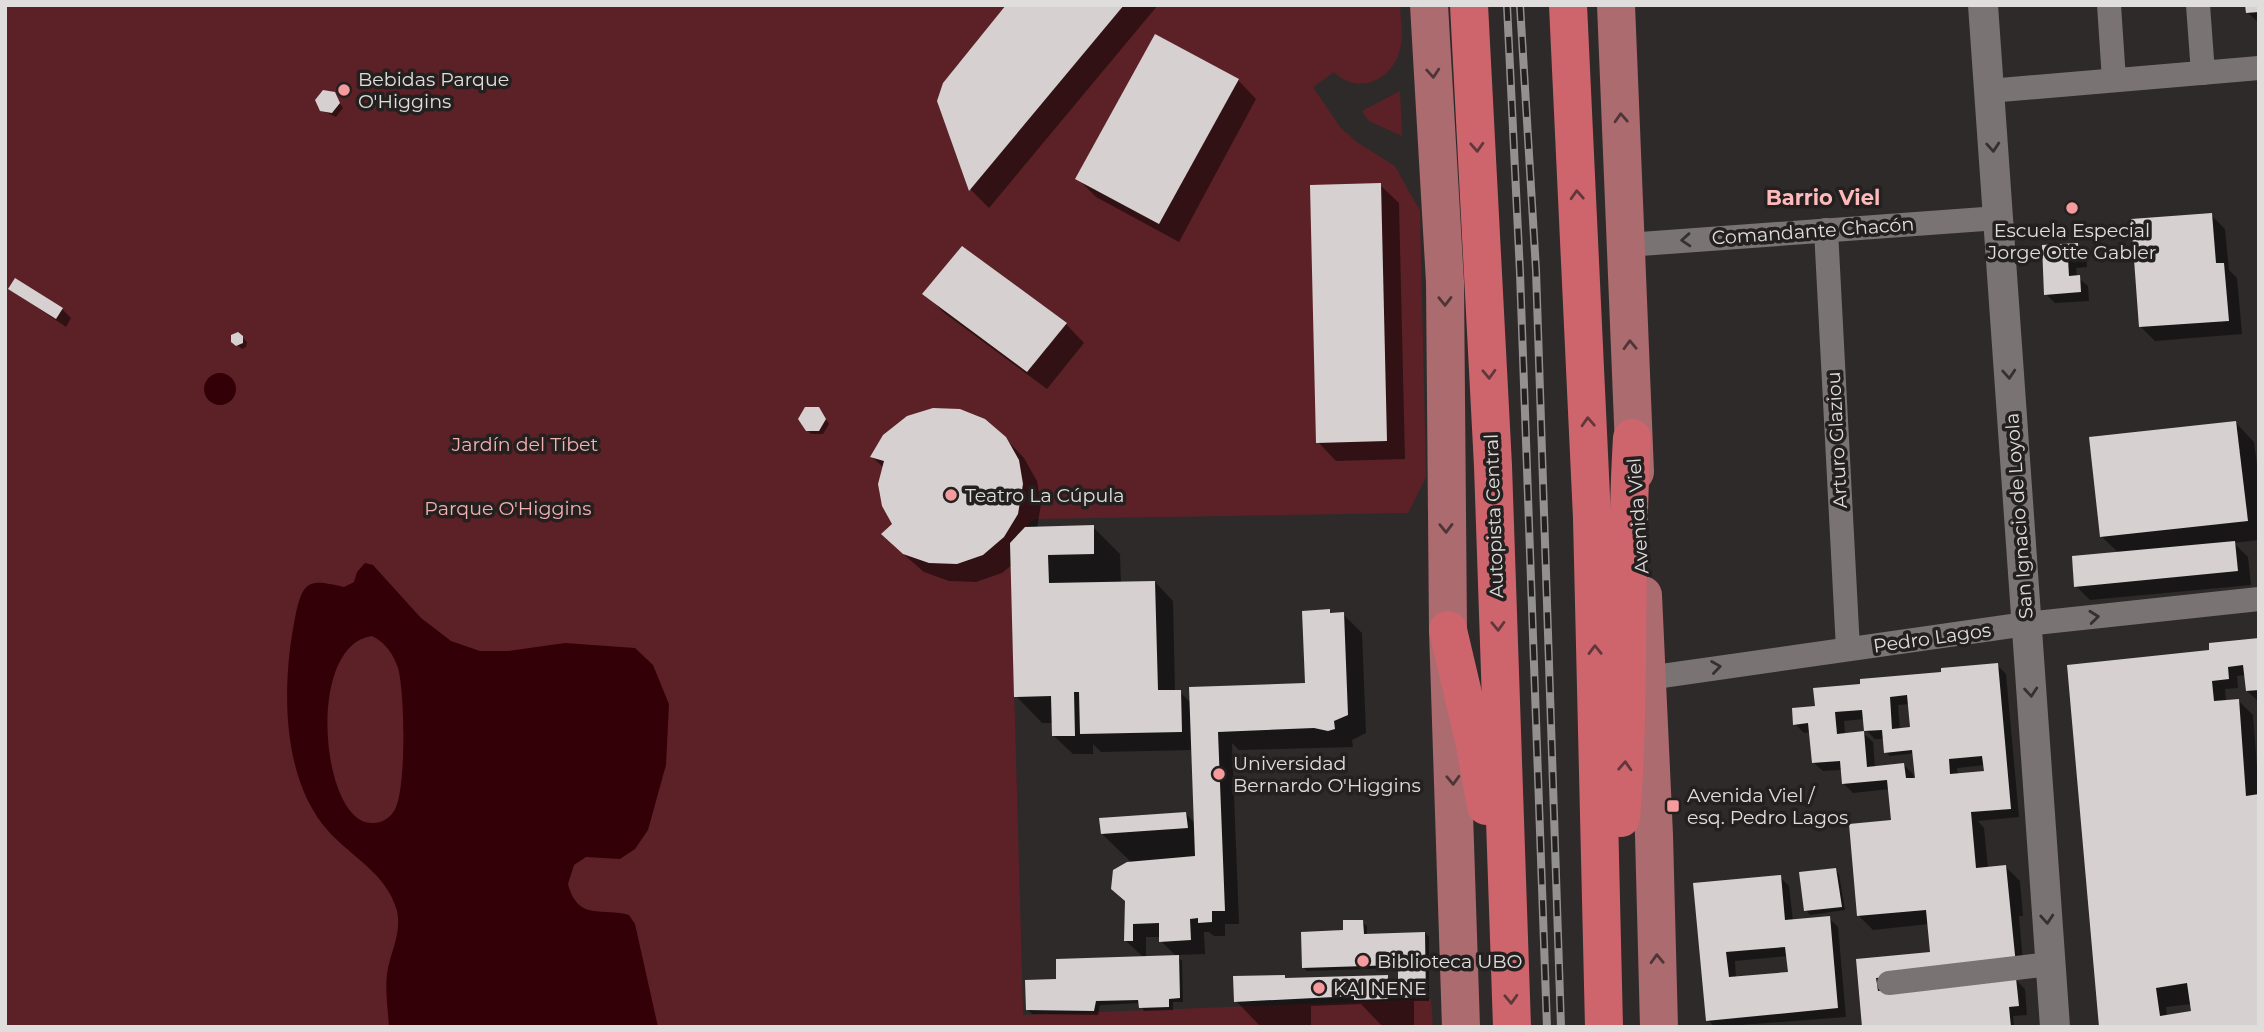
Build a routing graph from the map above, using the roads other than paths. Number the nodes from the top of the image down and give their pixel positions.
1 (1429, 5) edge
2 (1469, 5) edge
3 (1568, 5) edge
4 (1616, 5) edge
5 (1983, 5) edge
6 (2109, 5) edge
7 (2198, 5) edge
8 (2259, 68) edge
9 (2203, 73) junction
10 (2114, 80) junction
11 (1989, 90) junction
12 (1998, 218) junction
13 (1826, 230) junction
14 (1627, 244) junction
15 (1632, 438) junction
16 (2259, 599) edge
17 (2026, 624) junction
18 (1448, 630) junction
19 (1848, 649) junction
20 (1648, 678) junction
21 (1509, 923) junction
22 (1602, 956) junction
23 (2050, 964) junction
24 (1889, 983) dead end
25 (1459, 1022) edge
26 (1512, 1027) edge
27 (1604, 1027) edge
28 (1659, 1027) edge
29 (2055, 1027) edge

1 -> 18 main road
2 -> 21 highway, Autopista Central
22 -> 3 highway
14 -> 4 main road, Avenida Viel
5 - 11 street, San Ignacio de Loyola
6 - 10 street
7 - 9 street
8 - 9 street
9 - 10 street
10 - 11 street
11 -> 12 street, San Ignacio de Loyola
12 - 13 street, Comandante Chacón
12 -> 17 street, San Ignacio de Loyola
13 -> 14 street, Comandante Chacón
13 - 19 street, Arturo Glaziou
15 -> 14 main road, Avenida Viel
15 - 20 main road, Avenida Viel
22 -> 15 highway
17 -> 16 street, Pedro Lagos
17 - 19 street, Pedro Lagos
17 -> 23 street, San Ignacio de Loyola
18 - 21 highway
18 -> 25 main road
20 -> 19 street, Pedro Lagos
28 -> 20 main road, Avenida Viel
21 -> 26 highway, Autopista Central
22 - 27 highway
23 - 24 street
23 - 29 street, San Ignacio de Loyola

